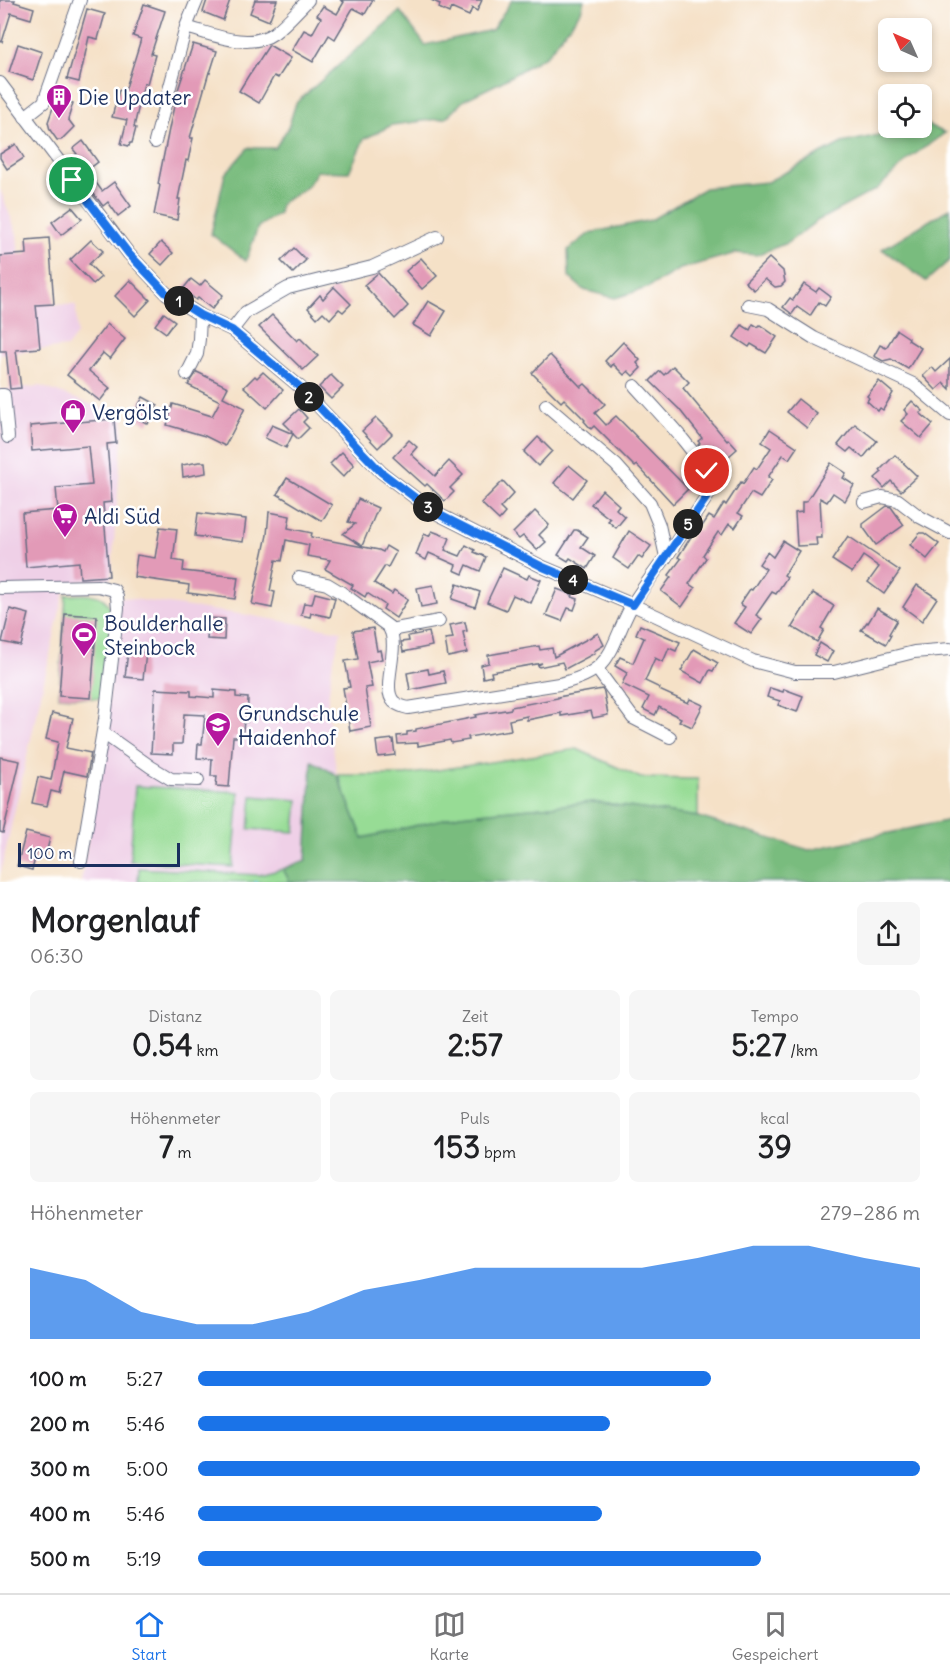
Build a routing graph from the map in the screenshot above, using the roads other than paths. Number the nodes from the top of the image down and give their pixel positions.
1 (80, 0) edge
2 (197, 0) edge
3 (308, 0) edge
4 (186, 27) junction
5 (0, 83) edge
6 (25, 117) junction
7 (155, 142) dead end
8 (437, 237) dead end
9 (748, 305) dead end
10 (200, 315) junction
11 (232, 330) junction
12 (188, 374) dead end
13 (635, 386) dead end
14 (0, 395) edge
15 (546, 405) dead end
16 (950, 415) edge
17 (8, 437) dead end
18 (864, 502) dead end
19 (950, 533) edge
20 (666, 557) junction
21 (299, 578) dead end
22 (0, 588) edge
23 (633, 605) junction
24 (439, 621) dead end
25 (390, 630) junction
26 (950, 649) edge
27 (597, 669) junction
28 (102, 733) junction
29 (670, 737) dead end
30 (198, 780) dead end
31 (81, 861) dead end

1 - 6 street
2 - 4 street
3 - 4 street
4 - 7 street
5 - 6 street
6 - 10 street
8 - 11 street
9 - 16 street
10 - 11 street
10 - 12 street
11 - 23 street
13 - 20 street
14 - 17 street
15 - 20 street
18 - 19 street
20 - 23 street
21 - 25 street
22 - 28 street
23 - 26 street
23 - 27 street
24 - 25 street
25 - 27 street
27 - 29 street
28 - 30 street
28 - 31 street

